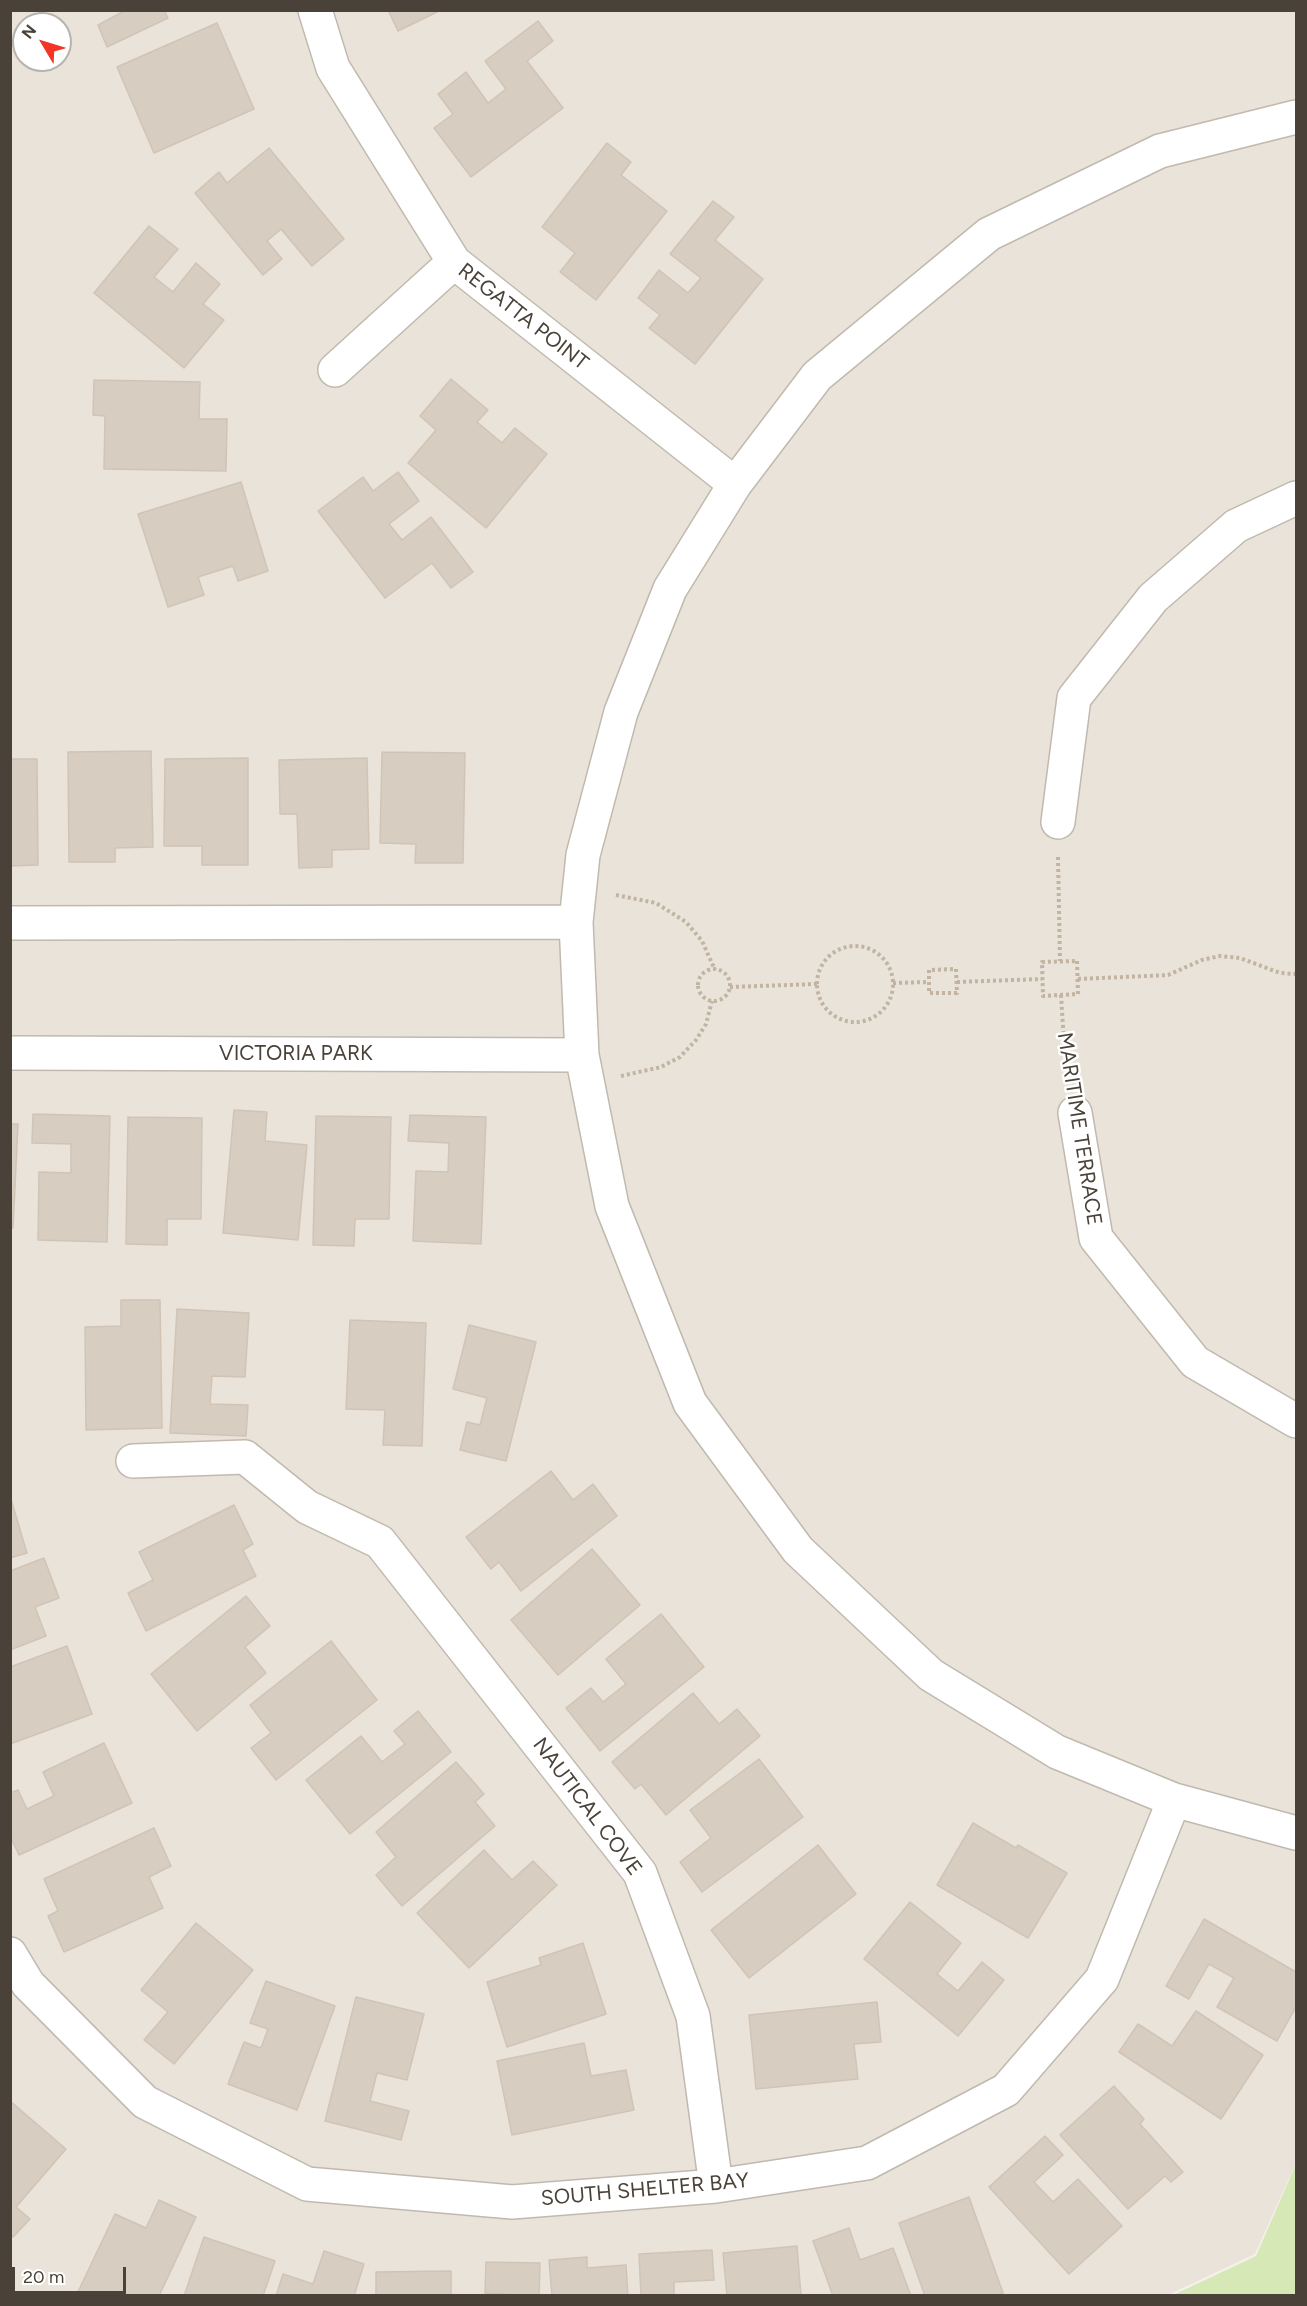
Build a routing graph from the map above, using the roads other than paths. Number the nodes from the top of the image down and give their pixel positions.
1 (315, 10) edge
2 (1296, 117) edge
3 (454, 262) junction
4 (335, 370) dead end
5 (735, 484) junction
6 (1296, 498) edge
7 (1058, 822) road end
8 (10, 922) edge
9 (576, 922) junction
10 (10, 1053) edge
11 (585, 1069) junction
12 (1075, 1113) road end
13 (1296, 1421) edge
14 (133, 1461) dead end
15 (1174, 1800) junction
16 (1296, 1833) edge
17 (10, 1954) edge
18 (716, 2186) junction

1 - 3 street, REGATTA POINT
2 - 5 street
3 - 4 street
3 - 5 street, REGATTA POINT
5 - 9 street
6 - 7 street
8 - 9 street
9 - 11 street
10 - 11 street, VICTORIA PARK
11 - 15 street
12 - 13 street, MARITIME TERRACE
14 - 18 street, NAUTICAL COVE
15 - 16 street
15 - 18 street, SOUTH SHELTER BAY
17 - 18 street, SOUTH SHELTER BAY

